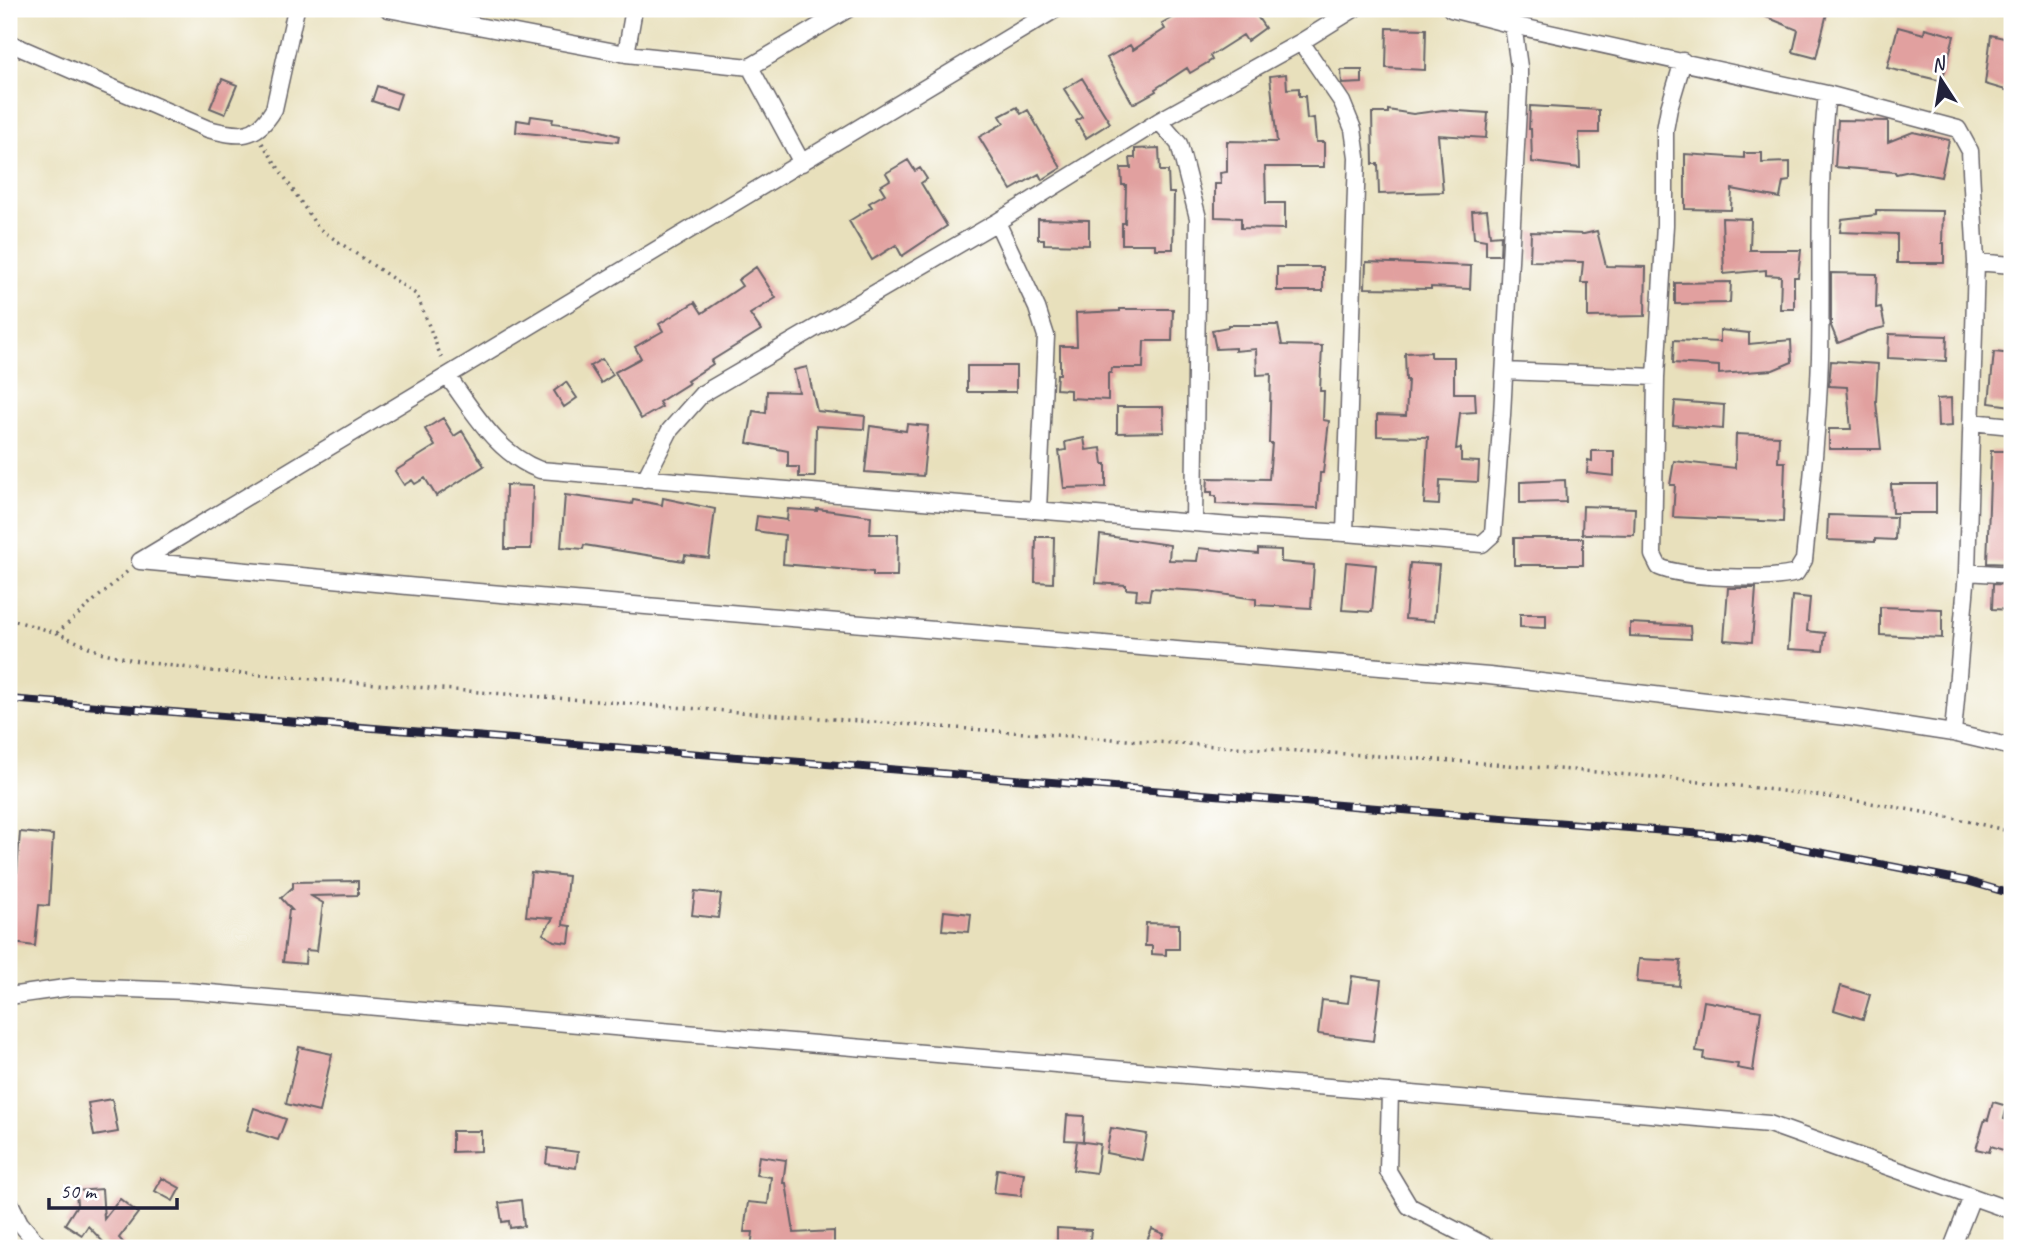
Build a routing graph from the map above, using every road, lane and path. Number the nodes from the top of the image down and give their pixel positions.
1 (296, 9) edge
2 (388, 9) edge
3 (634, 9) edge
4 (848, 9) edge
5 (1056, 9) edge
6 (1354, 9) edge
7 (1451, 9) edge
8 (471, 17) edge
9 (1513, 25) junction
10 (1301, 42) junction
11 (9, 43) edge
12 (626, 54) junction
13 (1683, 61) junction
14 (750, 67) junction
15 (1827, 94) junction
16 (1159, 121) junction
17 (255, 132) junction
18 (802, 163) junction
19 (997, 222) junction
20 (1976, 262) junction
21 (2012, 265) edge
22 (1505, 371) junction
23 (448, 377) junction
24 (1656, 377) junction
25 (1971, 422) junction
26 (2012, 426) edge
27 (645, 479) junction
28 (1038, 510) junction
29 (1194, 522) junction
30 (1345, 533) junction
31 (140, 561) junction
32 (1967, 572) junction
33 (2012, 575) edge
34 (9, 619) edge
35 (57, 633) junction
36 (1953, 733) junction
37 (2012, 747) edge
38 (2012, 832) edge
39 (9, 996) edge
40 (1390, 1093) junction
41 (1972, 1197) junction
42 (9, 1201) edge
43 (2012, 1211) edge
44 (41, 1248) edge
45 (1490, 1248) edge
46 (1952, 1248) edge

1 - 17 street
2 - 8 street
3 - 12 street
4 - 14 street
5 - 18 street
6 - 10 street
7 - 9 street
8 - 12 street
9 - 13 street
9 - 22 street
10 - 16 street
10 - 30 street
11 - 17 street
12 - 14 street
13 - 15 street
13 - 24 street
14 - 18 street
15 - 20 street
15 - 24 street
16 - 19 street
16 - 29 street
17 - 23 path
18 - 23 street
19 - 27 street
19 - 28 street
20 - 21 street
20 - 25 street
22 - 24 street
22 - 30 street
23 - 27 street
23 - 31 street
25 - 26 street
25 - 32 street
27 - 28 street
28 - 29 street
29 - 30 street
31 - 35 path
31 - 36 street
32 - 33 street
32 - 36 street
34 - 35 path
35 - 38 path
36 - 37 street
39 - 40 street
40 - 41 street
40 - 45 street
41 - 43 street
41 - 46 street
42 - 44 street

